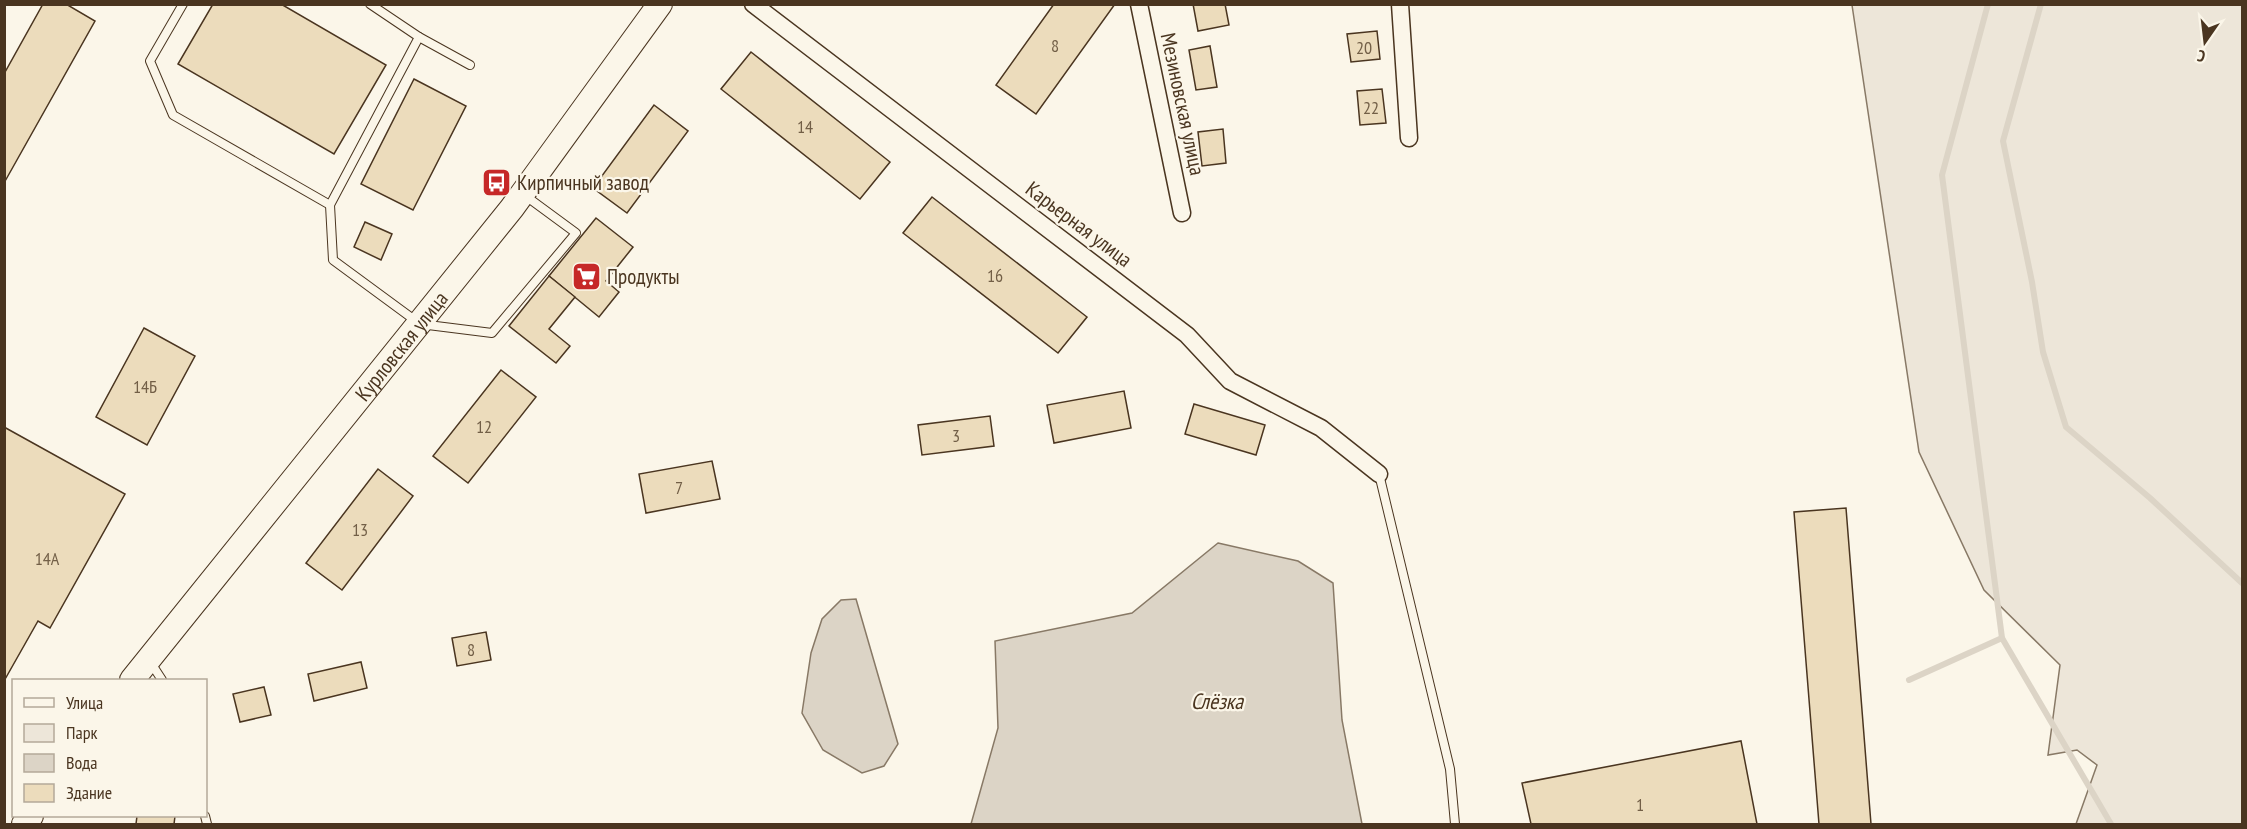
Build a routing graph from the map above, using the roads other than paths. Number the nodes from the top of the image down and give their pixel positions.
1 (183, 4) edge
2 (370, 4) edge
3 (660, 4) edge
4 (753, 4) edge
5 (1139, 4) edge
6 (1400, 4) edge
7 (419, 37) junction
8 (470, 64) dead end
9 (1409, 138) dead end
10 (523, 193) junction
11 (330, 205) junction
12 (1182, 213) dead end
13 (420, 324) junction
14 (1379, 474) joint
15 (148, 659) junction
16 (133, 679) edge
17 (161, 679) edge
18 (1455, 825) edge

1 - 11 lane
2 - 7 lane
3 - 10 main road, Курловская улица
4 - 14 street, Карьерная улица
5 - 12 street, Мезиновская улица
6 - 9 street
7 - 8 lane
7 - 11 lane
10 - 13 main road, Курловская улица
10 - 13 lane
11 - 13 lane
13 - 15 main road, Курловская улица
14 - 18 lane
15 - 16 main road, Курловская улица
15 - 17 lane

